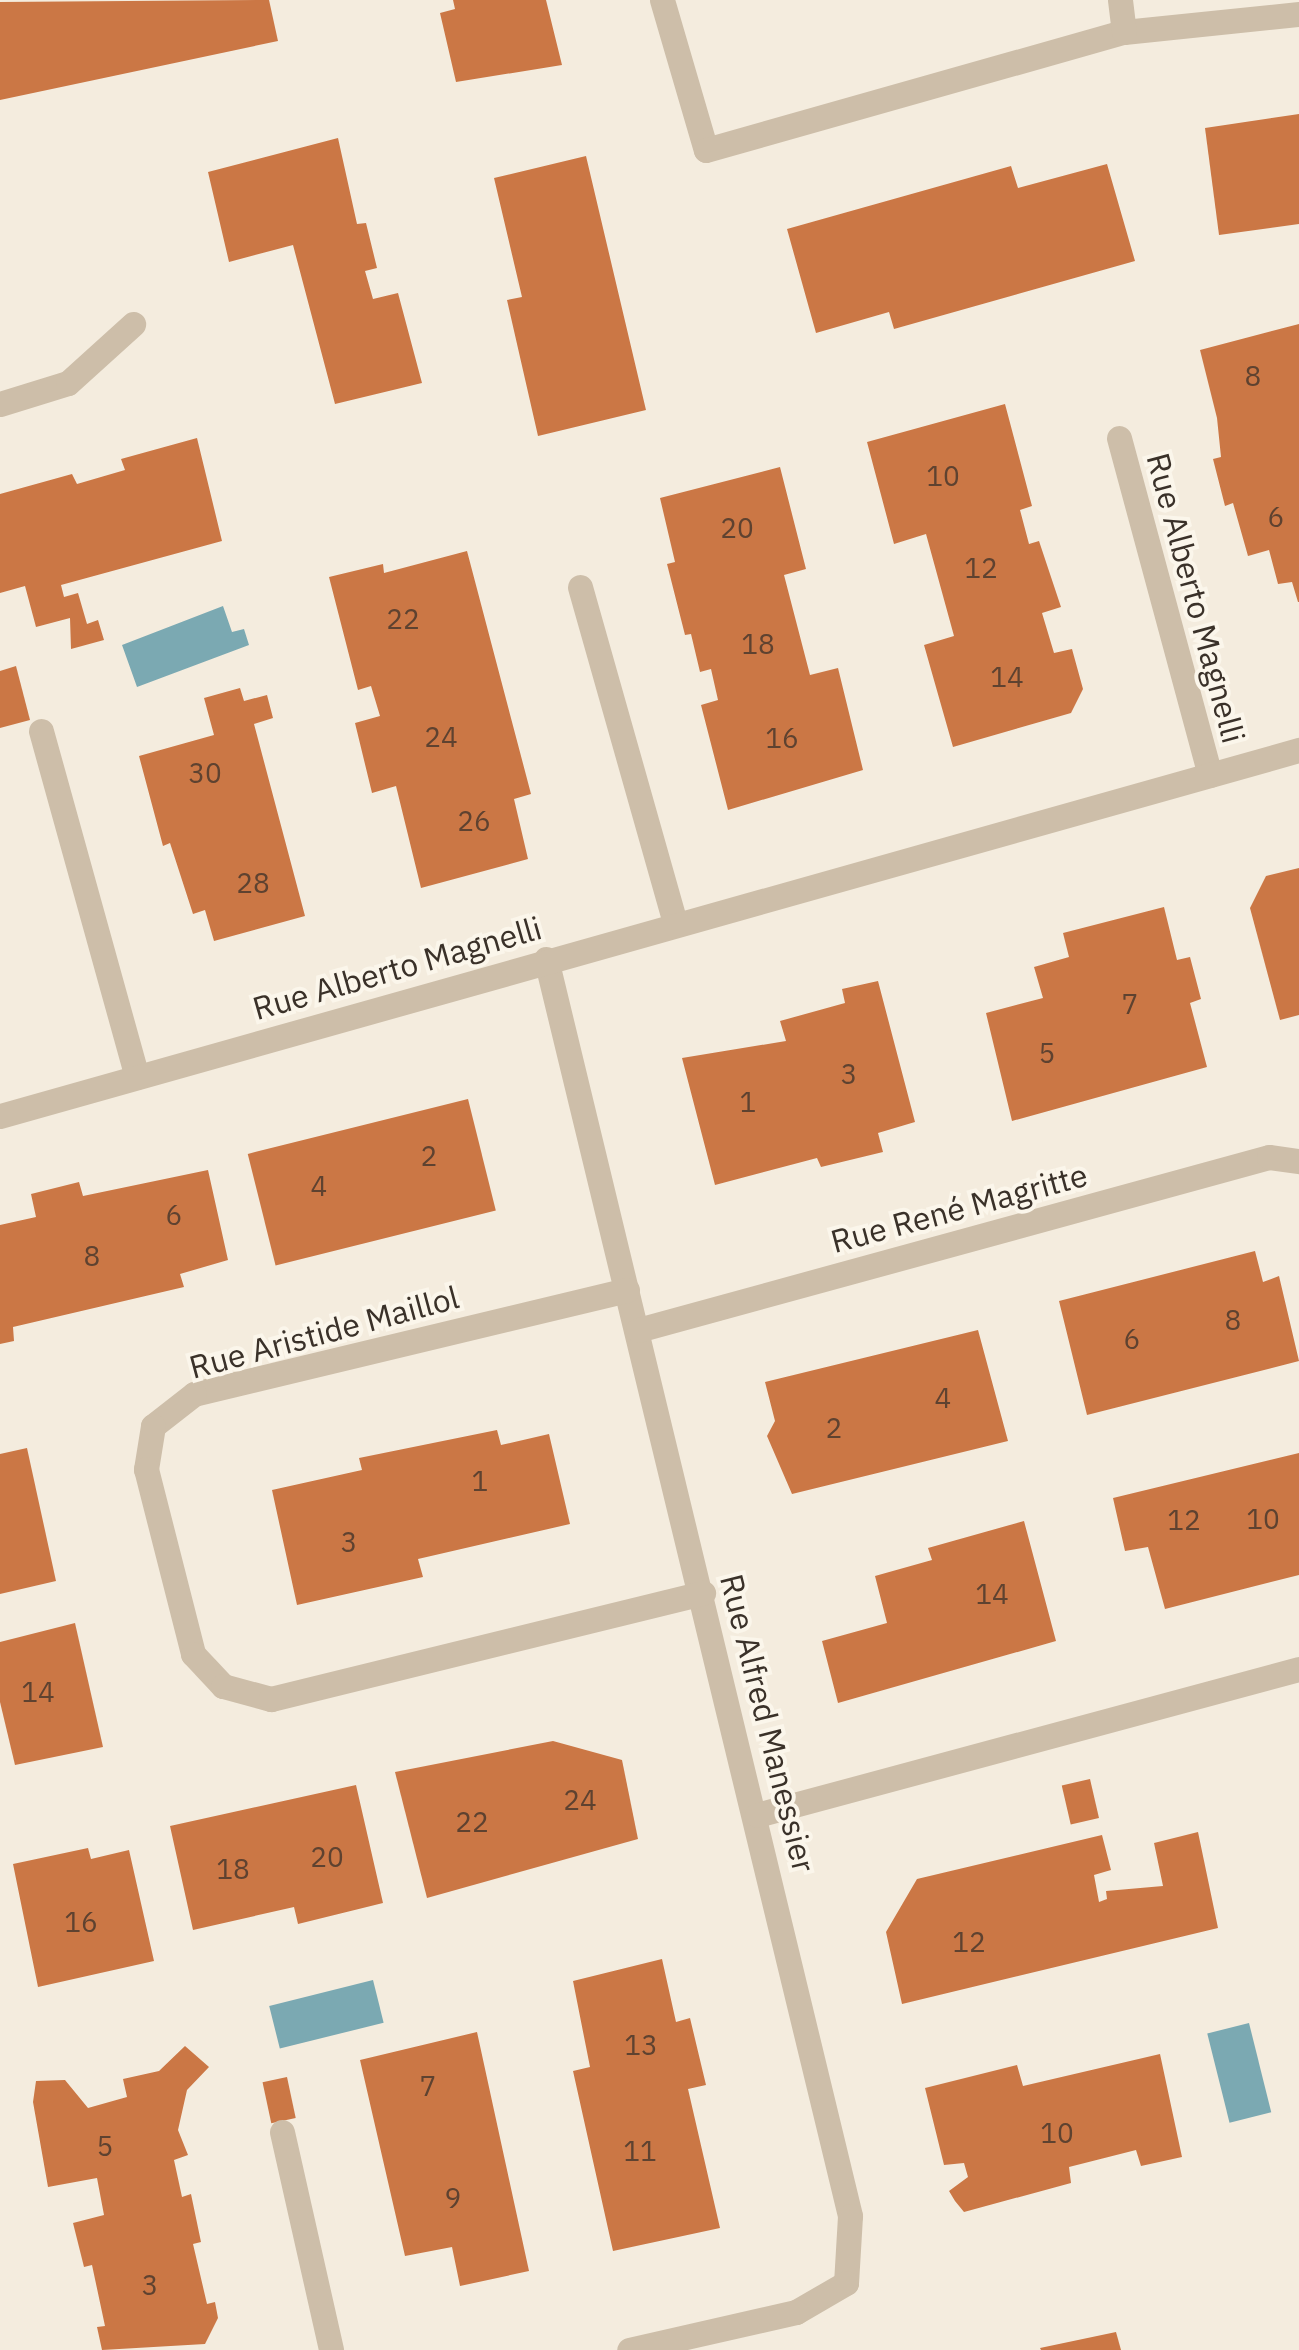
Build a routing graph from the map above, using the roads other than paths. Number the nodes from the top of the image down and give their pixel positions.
1 (662, 0) edge
2 (1120, 0) edge
3 (1299, 14) edge
4 (1124, 32) junction
5 (133, 324) dead end
6 (0, 404) edge
7 (1119, 438) dead end
8 (580, 588) dead end
9 (41, 732) dead end
10 (1299, 750) edge
11 (1210, 775) junction
12 (675, 922) junction
13 (546, 959) junction
14 (137, 1077) junction
15 (0, 1116) edge
16 (1299, 1161) edge
17 (628, 1290) junction
18 (638, 1330) junction
19 (703, 1593) junction
20 (1299, 1668) edge
21 (757, 1815) junction
22 (282, 2132) dead end
23 (331, 2350) edge
24 (628, 2350) edge

1 - 4 street
2 - 4 street
3 - 4 street
5 - 6 street
7 - 11 street, Rue Alberto Magnelli
8 - 12 street
9 - 14 street
10 - 11 street, Rue Alberto Magnelli
11 - 12 street, Rue Alberto Magnelli
12 - 13 street, Rue Alberto Magnelli
13 - 14 street, Rue Alberto Magnelli
13 - 17 street, Rue Alfred Manessier
14 - 15 street, Rue Alberto Magnelli
16 - 18 street, Rue René Magritte
17 - 18 street, Rue Alfred Manessier
17 - 19 street, Rue Aristide Maillol
18 - 19 street, Rue Alfred Manessier
19 - 21 street, Rue Alfred Manessier
20 - 21 street
21 - 24 street, Rue Alfred Manessier
22 - 23 street

